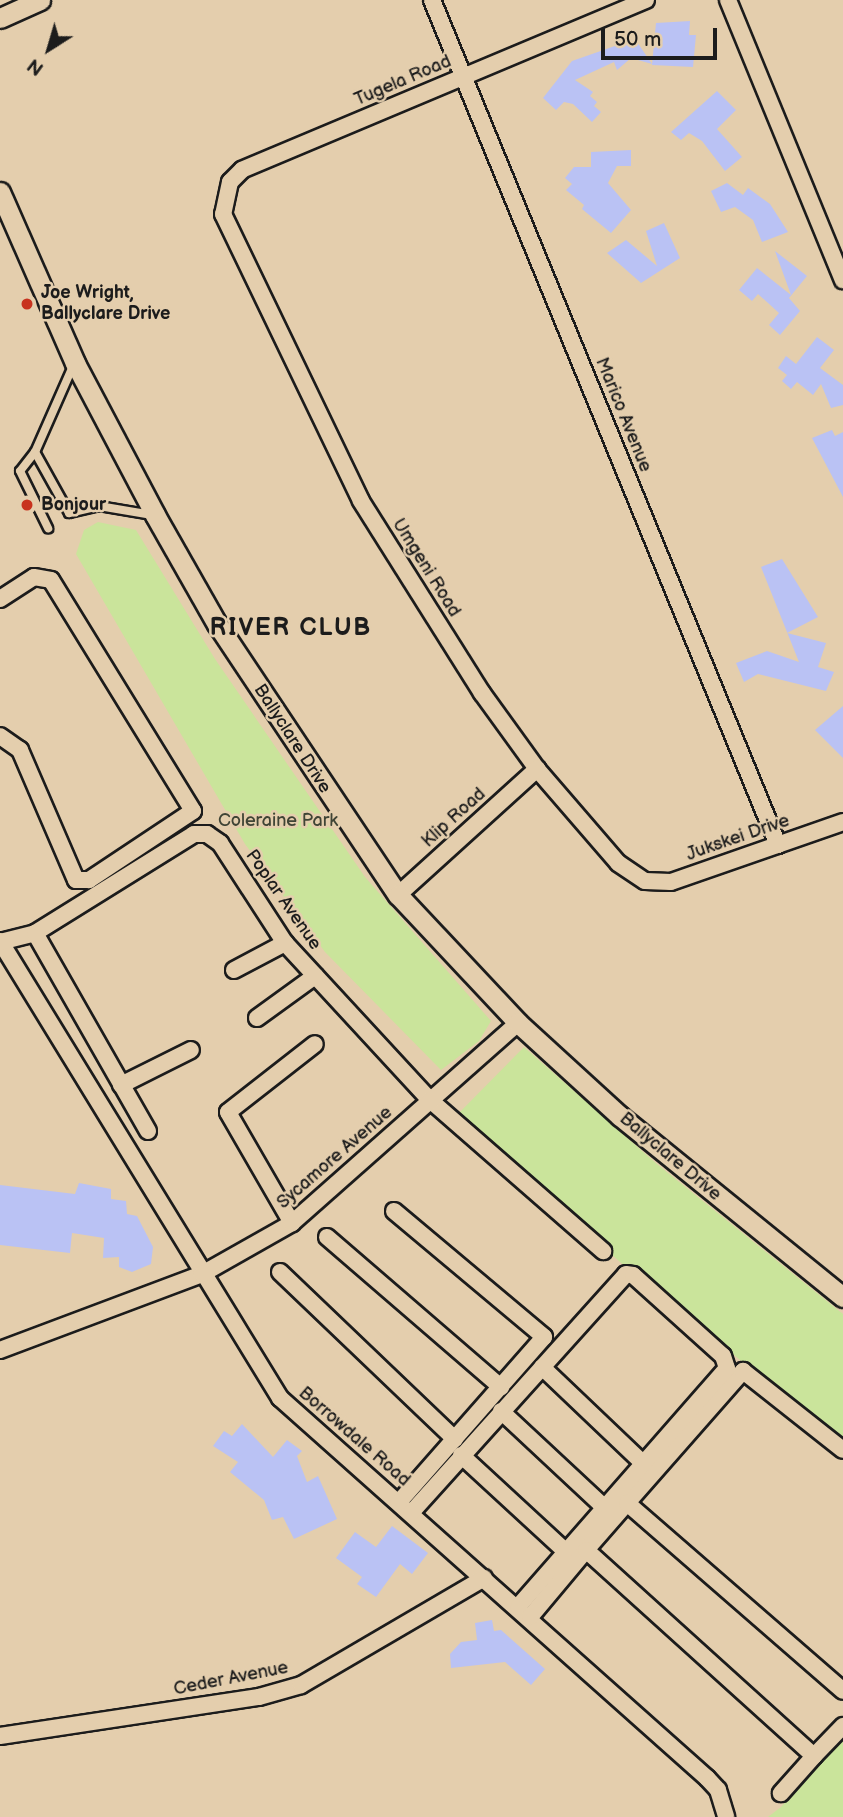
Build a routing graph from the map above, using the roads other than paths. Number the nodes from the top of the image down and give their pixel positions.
1 (40, 0) edge
2 (432, 0) edge
3 (646, 0) edge
4 (728, 0) edge
5 (0, 18) edge
6 (464, 77) junction
7 (0, 178) edge
8 (0, 192) edge
9 (18, 229) junction
10 (232, 235) joint
11 (843, 279) edge
12 (75, 363) junction
13 (35, 452) junction
14 (155, 515) junction
15 (48, 528) dead end
16 (0, 599) edge
17 (0, 736) edge
18 (537, 769) junction
19 (843, 822) edge
20 (778, 845) junction
21 (645, 881) joint
22 (398, 895) junction
23 (35, 933) junction
24 (0, 941) edge
25 (285, 943) junction
26 (234, 970) dead end
27 (315, 976) junction
28 (257, 1018) dead end
29 (518, 1023) junction
30 (314, 1044) dead end
31 (191, 1050) dead end
32 (121, 1085) junction
33 (430, 1100) junction
34 (148, 1131) dead end
35 (394, 1211) dead end
36 (292, 1223) junction
37 (327, 1237) dead end
38 (603, 1251) dead end
39 (281, 1272) dead end
40 (202, 1274) junction
41 (843, 1297) edge
42 (0, 1350) edge
43 (542, 1367) junction
44 (501, 1387) junction
45 (501, 1411) junction
46 (455, 1439) junction
47 (843, 1450) edge
48 (461, 1455) junction
49 (644, 1464) junction
50 (627, 1503) junction
51 (405, 1508) junction
52 (605, 1508) junction
53 (586, 1550) junction
54 (566, 1552) junction
55 (484, 1578) junction
56 (524, 1612) junction
57 (843, 1691) edge
58 (843, 1726) edge
59 (0, 1736) edge
60 (814, 1756) junction
61 (781, 1793) dead end
62 (726, 1816) edge

1 - 5 street
2 - 6 street, Marico Avenue
3 - 6 street, Tugela Road
4 - 11 street
6 - 10 street, Tugela Road
6 - 20 street, Marico Avenue
7 - 9 street, Ballyclare Drive
8 - 9 street, Ballyclare Drive
9 - 12 street, Ballyclare Drive
10 - 18 street, Umgeni Road
12 - 13 lane
12 - 14 street, Ballyclare Drive
13 - 14 lane
13 - 15 lane
14 - 22 street, Ballyclare Drive
16 - 17 street
18 - 21 street, Umgeni Road
18 - 22 street, Klip Road
19 - 20 street, Jukskei Drive
20 - 21 street, Jukskei Drive
22 - 29 street, Ballyclare Drive
23 - 24 street, Poplar Avenue
23 - 25 street, Poplar Avenue
23 - 32 street
24 - 40 street, Borrowdale Road
25 - 26 street
25 - 27 street, Poplar Avenue
27 - 28 street
27 - 33 street, Poplar Avenue
29 - 33 street, Sycamore Avenue
29 - 41 street, Ballyclare Drive
30 - 36 street
31 - 32 street
32 - 34 street
33 - 36 street, Sycamore Avenue
33 - 38 street, Poplar Avenue
35 - 44 street
36 - 40 street, Sycamore Avenue
37 - 44 street
39 - 46 street
40 - 42 street, Sycamore Avenue
40 - 51 street, Borrowdale Road
43 - 45 street
43 - 49 street
43 - 49 street
44 - 46 street
45 - 48 street
45 - 52 street
46 - 51 street
47 - 50 street
48 - 51 street
48 - 54 street
49 - 52 street
50 - 53 street
50 - 57 street
51 - 55 street, Borrowdale Road
52 - 54 street
53 - 56 street
53 - 60 street
54 - 56 street
55 - 56 street, Borrowdale Road
55 - 59 street, Ceder Avenue
56 - 62 street, Borrowdale Road
58 - 60 street
60 - 61 street

